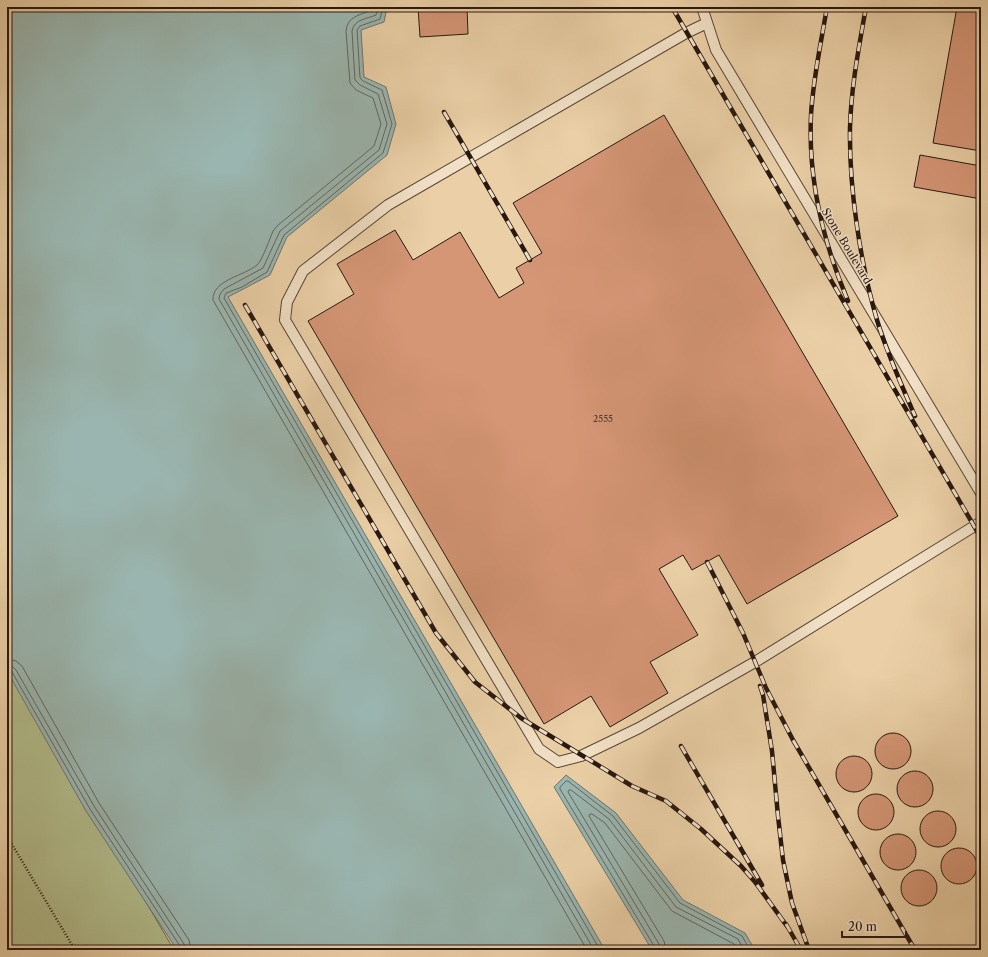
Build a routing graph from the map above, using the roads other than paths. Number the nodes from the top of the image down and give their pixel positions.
1 (702, 7) edge
2 (707, 23) junction
3 (981, 493) edge
4 (981, 522) edge

1 - 2 lane, Stone Boulevard
2 - 3 lane, Stone Boulevard
2 - 4 lane

